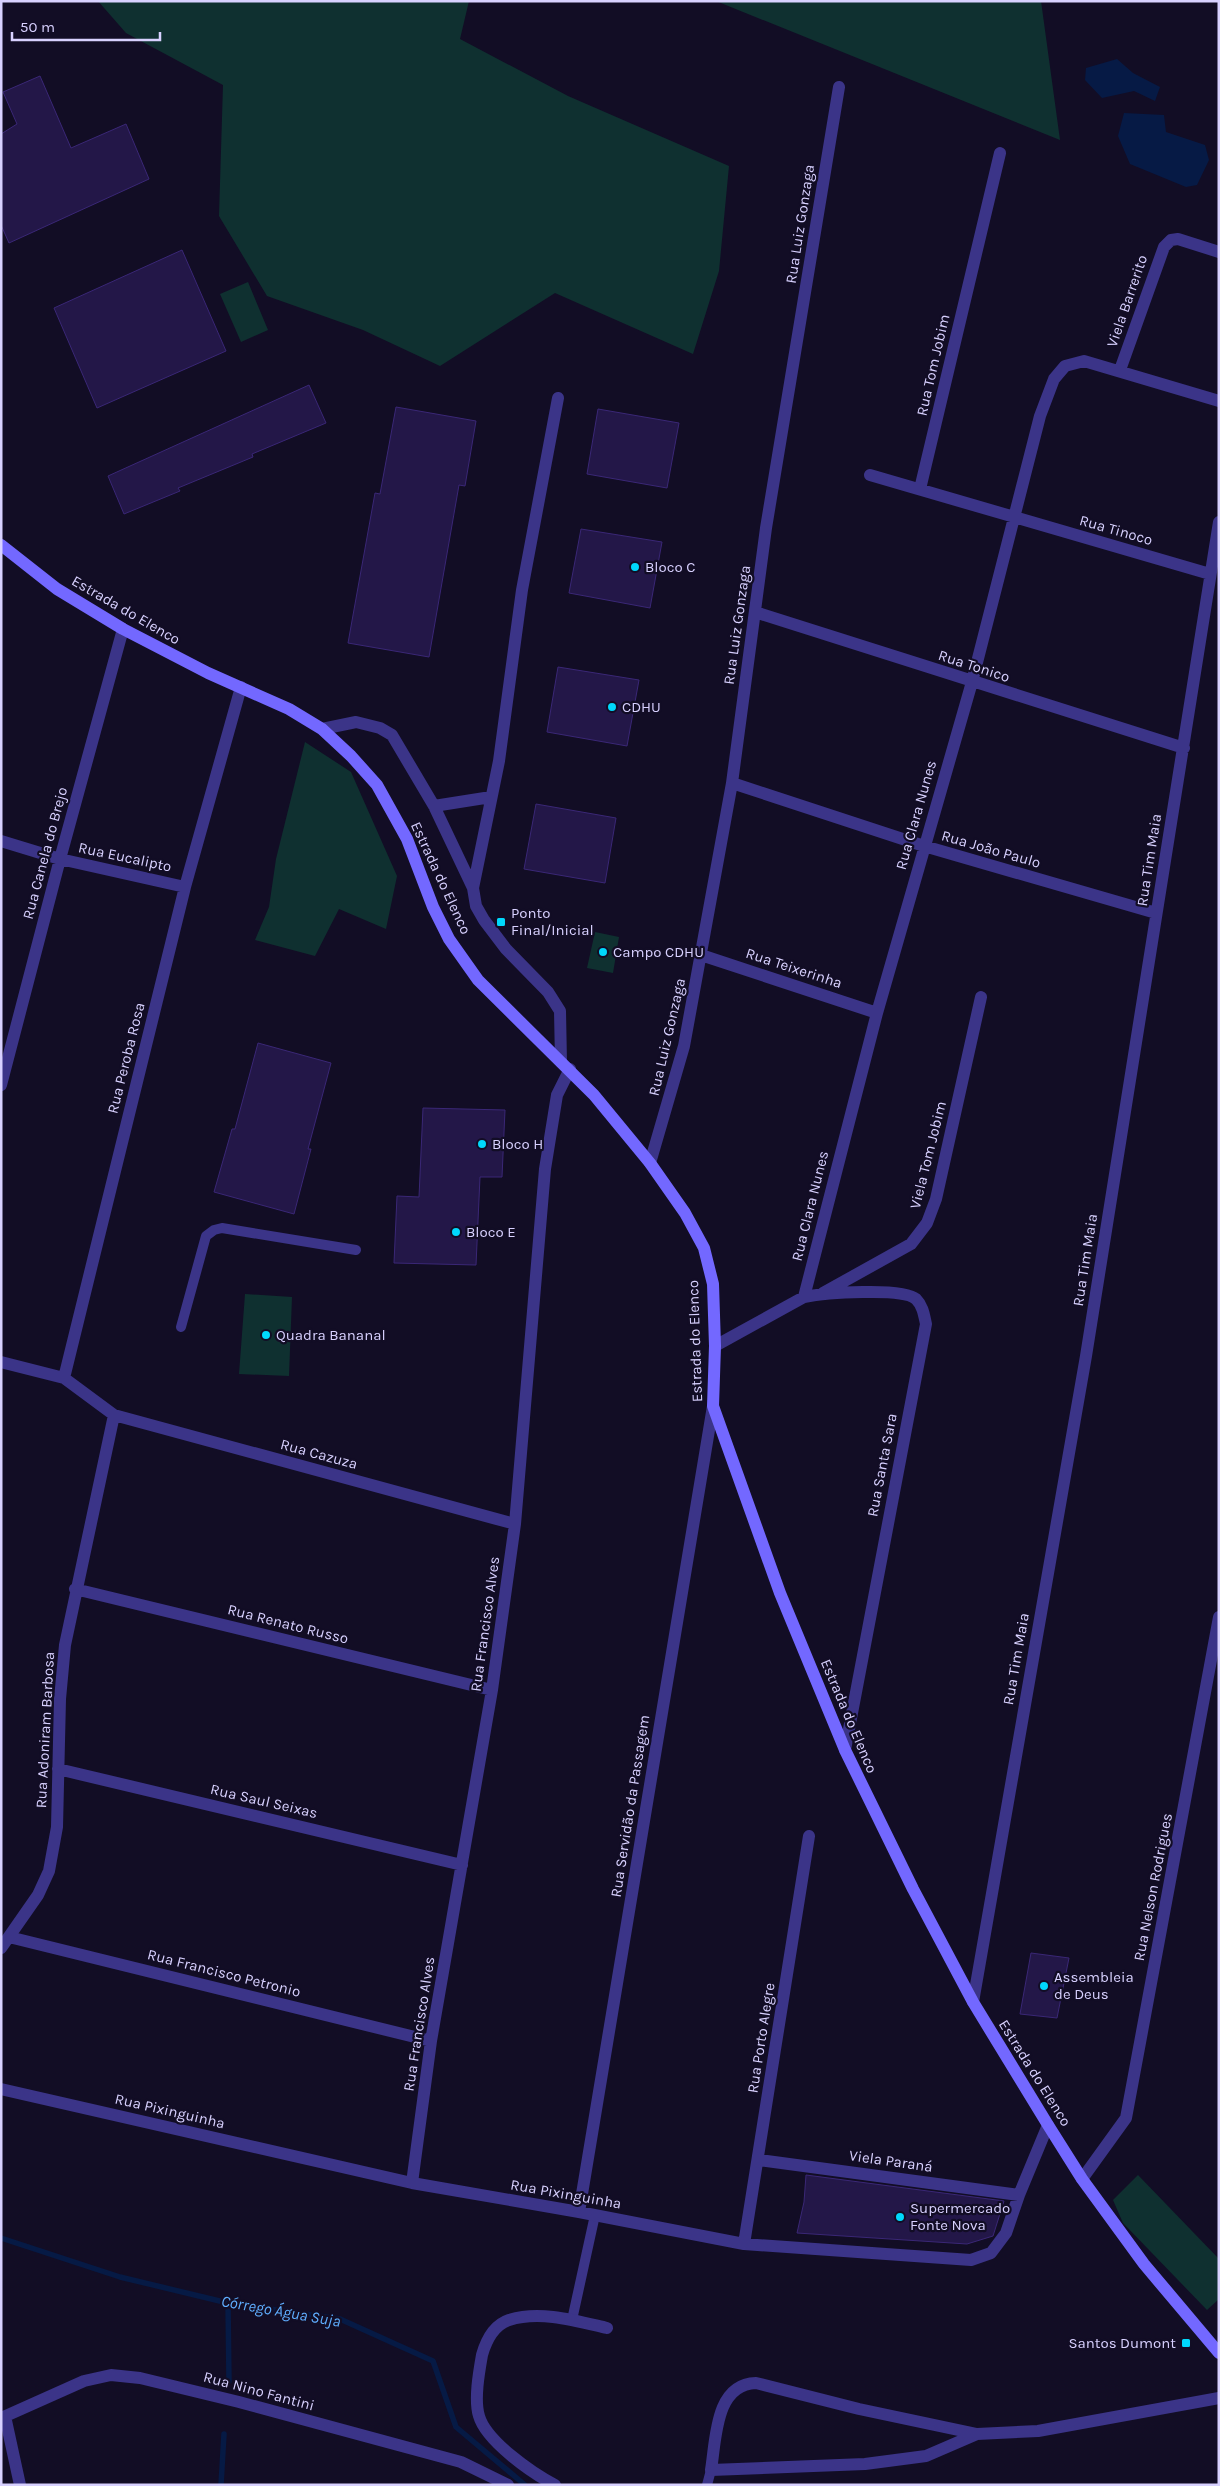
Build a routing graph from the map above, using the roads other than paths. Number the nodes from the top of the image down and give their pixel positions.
1 (839, 86) dead end
2 (1000, 153) dead end
3 (1219, 252) edge
4 (1120, 370) junction
5 (558, 398) dead end
6 (1219, 401) edge
7 (870, 475) dead end
8 (920, 489) junction
9 (1014, 517) junction
10 (1219, 522) edge
11 (1, 545) edge
12 (1210, 574) junction
13 (755, 612) junction
14 (123, 629) junction
15 (972, 682) junction
16 (241, 687) junction
17 (322, 729) junction
18 (1184, 748) junction
19 (732, 783) junction
20 (490, 798) junction
21 (434, 806) junction
22 (1, 841) edge
23 (924, 846) junction
24 (60, 859) junction
25 (185, 887) junction
26 (473, 888) junction
27 (1156, 913) junction
28 (701, 955) junction
29 (981, 997) dead end
30 (877, 1013) junction
31 (566, 1065) junction
32 (1, 1085) edge
33 (650, 1163) junction
34 (356, 1250) dead end
35 (820, 1294) junction
36 (804, 1297) junction
37 (181, 1327) dead end
38 (715, 1346) junction
39 (1, 1362) edge
40 (64, 1378) junction
41 (712, 1406) junction
42 (114, 1415) junction
43 (515, 1524) junction
44 (75, 1589) junction
45 (1219, 1617) edge
46 (1216, 1649) edge
47 (492, 1690) junction
48 (845, 1750) junction
49 (58, 1769) junction
50 (809, 1836) dead end
51 (462, 1865) junction
52 (9, 1937) junction
53 (1, 1948) edge
54 (972, 2002) junction
55 (431, 2041) junction
56 (1, 2088) edge
57 (1048, 2125) junction
58 (759, 2160) junction
59 (1082, 2179) junction
60 (412, 2183) junction
61 (1019, 2195) junction
62 (579, 2212) junction
63 (595, 2215) junction
64 (744, 2244) junction
65 (572, 2320) junction
66 (607, 2328) dead end
67 (1219, 2353) edge
68 (1219, 2398) edge
69 (3, 2417) edge
70 (977, 2434) junction
71 (711, 2470) junction
72 (20, 2485) edge
73 (508, 2485) edge
74 (554, 2485) edge
75 (707, 2485) edge

1 - 13 street, Rua Luiz Gonzaga
2 - 8 street, Rua Tom Jobim
3 - 4 street, Viela Barrerito
4 - 6 street
4 - 9 street, Rua Clara Nunes
5 - 20 street
7 - 8 street
8 - 9 street
9 - 12 street, Rua Tinoco
9 - 15 street, Rua Clara Nunes
10 - 12 street, Rua Tim Maia
11 - 14 street, Estrada do Elenco
12 - 18 street, Rua Tim Maia
13 - 15 street, Rua Tonico
13 - 19 street, Rua Luiz Gonzaga
14 - 16 street, Estrada do Elenco
14 - 24 street, Rua Canela do Brejo
15 - 18 street, Rua Tonico
15 - 23 street, Rua Clara Nunes
16 - 17 street, Estrada do Elenco
16 - 25 street, Rua Peroba Rosa
17 - 21 street
17 - 31 street, Estrada do Elenco
18 - 27 street, Rua Tim Maia
19 - 23 street, Rua João Paulo
19 - 28 street, Rua Luiz Gonzaga
20 - 21 street
20 - 26 street
21 - 26 street
22 - 24 street, Rua Eucalipto
23 - 27 street, Rua João Paulo
23 - 30 street, Rua Clara Nunes
24 - 25 street, Rua Eucalipto
24 - 32 street, Rua Canela do Brejo
25 - 40 street, Rua Peroba Rosa
26 - 31 street
27 - 54 street, Rua Tim Maia
28 - 30 street, Rua Teixerinha
28 - 33 street, Rua Luiz Gonzaga
29 - 35 street, Viela Tom Jobim
30 - 36 street, Rua Clara Nunes
31 - 33 street, Estrada do Elenco
31 - 43 street, Rua Francisco Alves
33 - 38 street, Estrada do Elenco
34 - 37 lane
35 - 36 street, Rua Santa Sara
35 - 48 street, Rua Santa Sara
36 - 38 street
38 - 41 street, Estrada do Elenco
39 - 40 street
40 - 42 street
41 - 48 street, Estrada do Elenco
41 - 62 street, Rua Servidão da Passagem
42 - 43 street, Rua Cazuza
42 - 44 street, Rua Adoniram Barbosa
43 - 47 street, Rua Francisco Alves
44 - 47 street, Rua Renato Russo
44 - 49 street, Rua Adoniram Barbosa
45 - 46 street, Rua Nelson Rodrigues
46 - 59 street, Rua Nelson Rodrigues
47 - 51 street, Rua Francisco Alves
48 - 54 street, Estrada do Elenco
49 - 51 street, Rua Saul Seixas
49 - 52 street, Rua Adoniram Barbosa
50 - 58 street, Rua Porto Alegre
51 - 55 street, Rua Francisco Alves
52 - 53 street, Rua Adoniram Barbosa
52 - 55 street, Rua Francisco Petronio
54 - 57 street, Estrada do Elenco
55 - 60 street, Rua Francisco Alves
56 - 60 street, Rua Pixinguinha
57 - 59 street, Estrada do Elenco
57 - 61 street, Rua Pixinguinha
58 - 61 street, Viela Paraná
58 - 64 street, Rua Porto Alegre
59 - 67 street, Estrada do Elenco
60 - 62 street, Rua Pixinguinha
61 - 64 street, Rua Pixinguinha
62 - 63 street, Rua Pixinguinha
63 - 64 street, Rua Pixinguinha
63 - 65 lane
65 - 66 street
65 - 74 street
68 - 70 street
69 - 72 street
69 - 73 street, Rua Nino Fantini
70 - 71 street
70 - 71 street
71 - 75 lane

